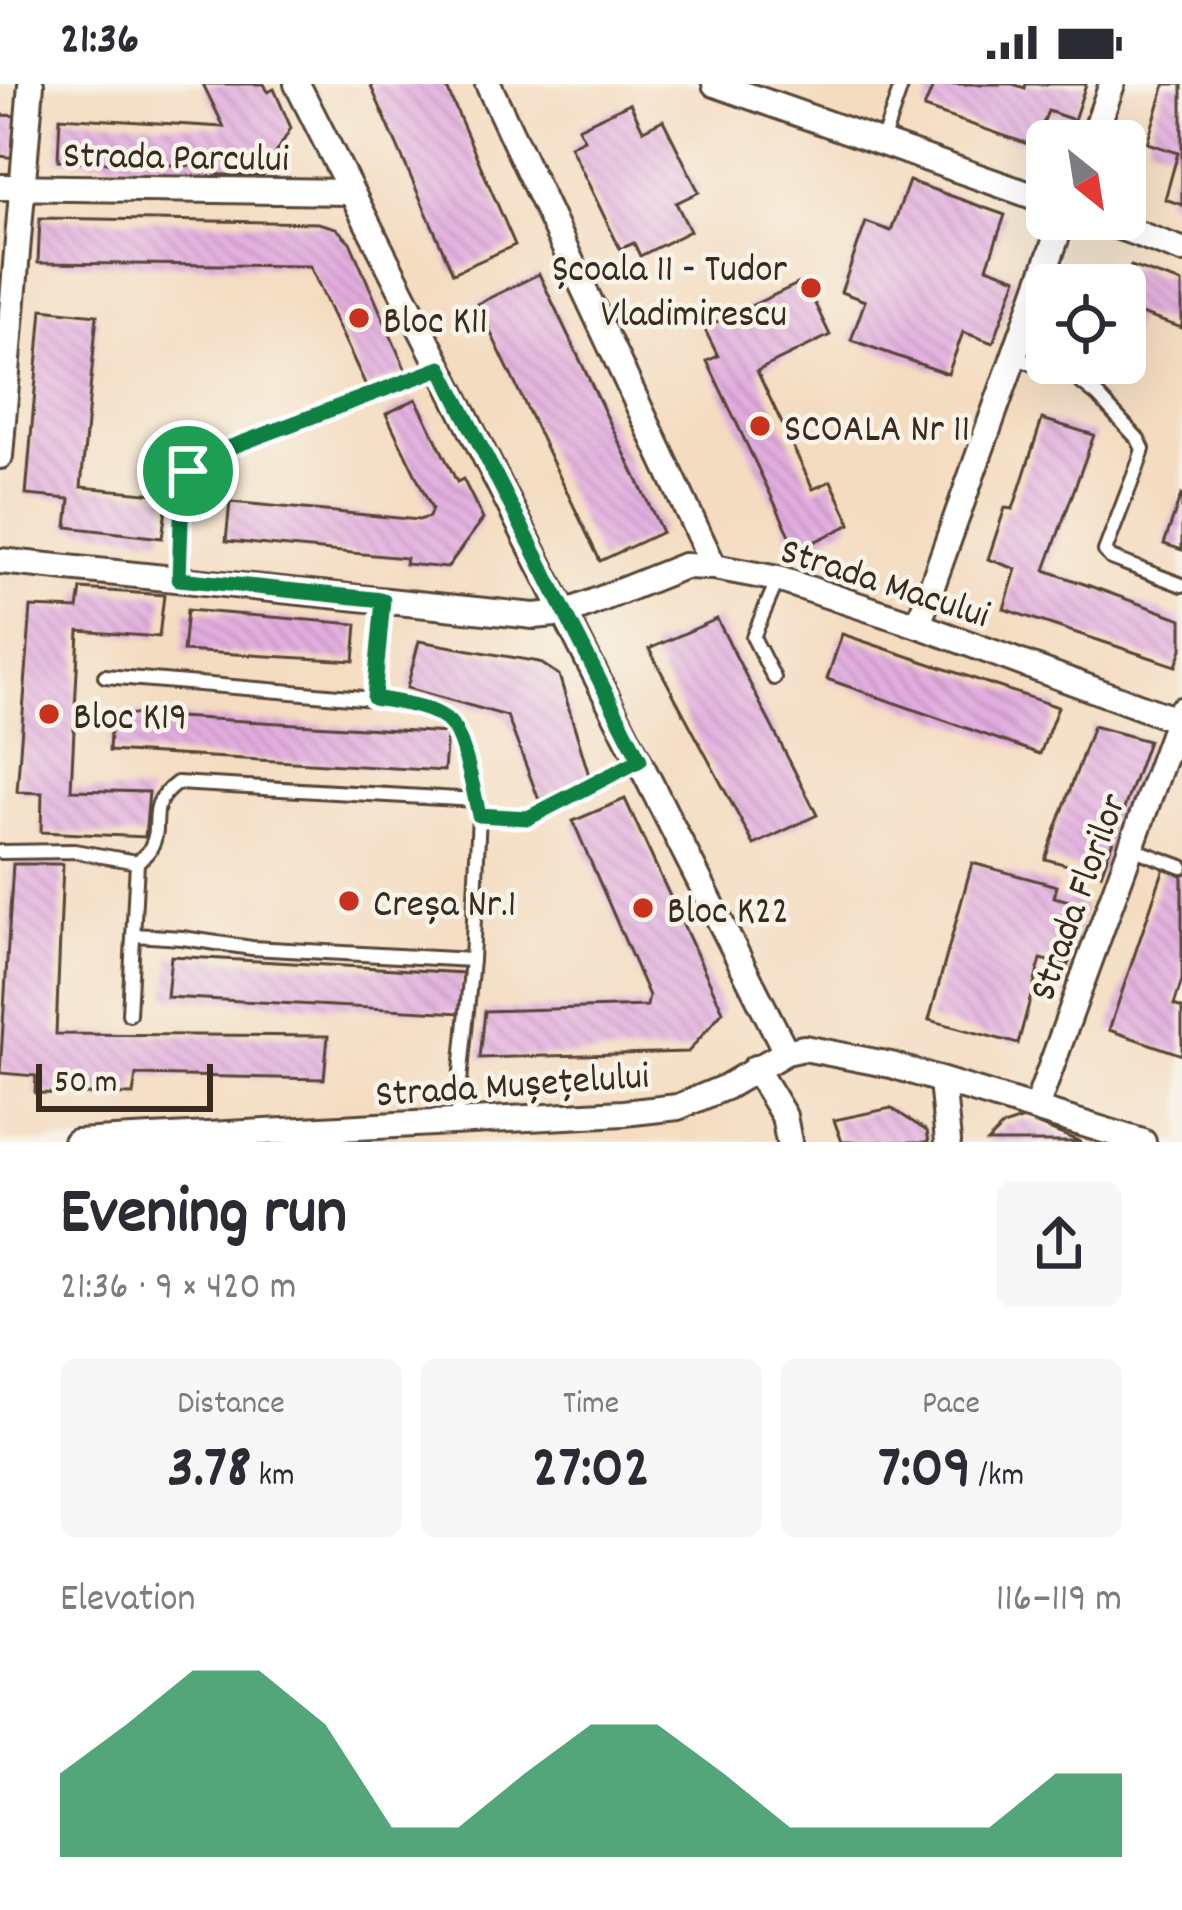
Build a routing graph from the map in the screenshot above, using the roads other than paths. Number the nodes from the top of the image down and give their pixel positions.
1 (31, 84) edge
2 (297, 84) edge
3 (488, 84) edge
4 (715, 84) edge
5 (902, 84) edge
6 (1112, 84) edge
7 (1099, 120) edge
8 (882, 142) junction
9 (12, 188) edge
10 (351, 192) junction
11 (1026, 193) edge
12 (1146, 237) edge
13 (1056, 240) edge
14 (1182, 250) edge
15 (1014, 357) junction
16 (441, 368) junction
17 (0, 456) edge
18 (0, 561) edge
19 (715, 566) junction
20 (179, 579) junction
21 (778, 579) junction
22 (1182, 585) edge
23 (383, 600) junction
24 (566, 614) junction
25 (918, 625) junction
26 (105, 676) dead end
27 (774, 678) dead end
28 (374, 698) junction
29 (1180, 717) edge
30 (640, 760) junction
31 (476, 800) junction
32 (479, 815) junction
33 (1131, 848) junction
34 (0, 852) edge
35 (137, 862) junction
36 (1182, 867) edge
37 (134, 935) junction
38 (472, 960) junction
39 (129, 1015) dead end
40 (786, 1052) junction
41 (755, 1068) junction
42 (942, 1081) junction
43 (1036, 1108) junction
44 (456, 1123) junction
45 (229, 1139) edge
46 (76, 1142) edge
47 (789, 1142) edge
48 (948, 1142) edge
49 (1143, 1142) edge

1 - 9 street
2 - 10 street
3 - 19 street
4 - 8 street
5 - 8 lane
6 - 7 street
8 - 11 street
9 - 10 street, Strada Parcului
9 - 17 street
10 - 16 street
12 - 14 street
13 - 15 street
15 - 22 lane
15 - 25 street
16 - 20 lane
16 - 24 street
18 - 20 street
19 - 21 street, Strada Macului
19 - 24 street, Strada Macului
20 - 23 street
21 - 25 street, Strada Macului
21 - 27 lane
23 - 24 street
23 - 28 lane
24 - 30 street
25 - 29 street, Strada Macului
26 - 28 lane
28 - 31 lane
29 - 33 street, Strada Florilor
30 - 32 lane
30 - 40 street
31 - 32 lane
31 - 35 lane
32 - 38 lane
33 - 36 lane
33 - 43 street, Strada Florilor
34 - 35 lane
35 - 37 lane
37 - 38 lane
37 - 39 lane
38 - 44 lane
40 - 41 street, Strada Mușețelului
40 - 42 street, Strada Mușețelului
41 - 44 street, Strada Mușețelului
41 - 47 street
42 - 43 street, Strada Mușețelului
42 - 48 street
43 - 49 street, Strada Mușețelului
44 - 45 street, Strada Mușețelului
45 - 46 street, Strada Mușețelului

